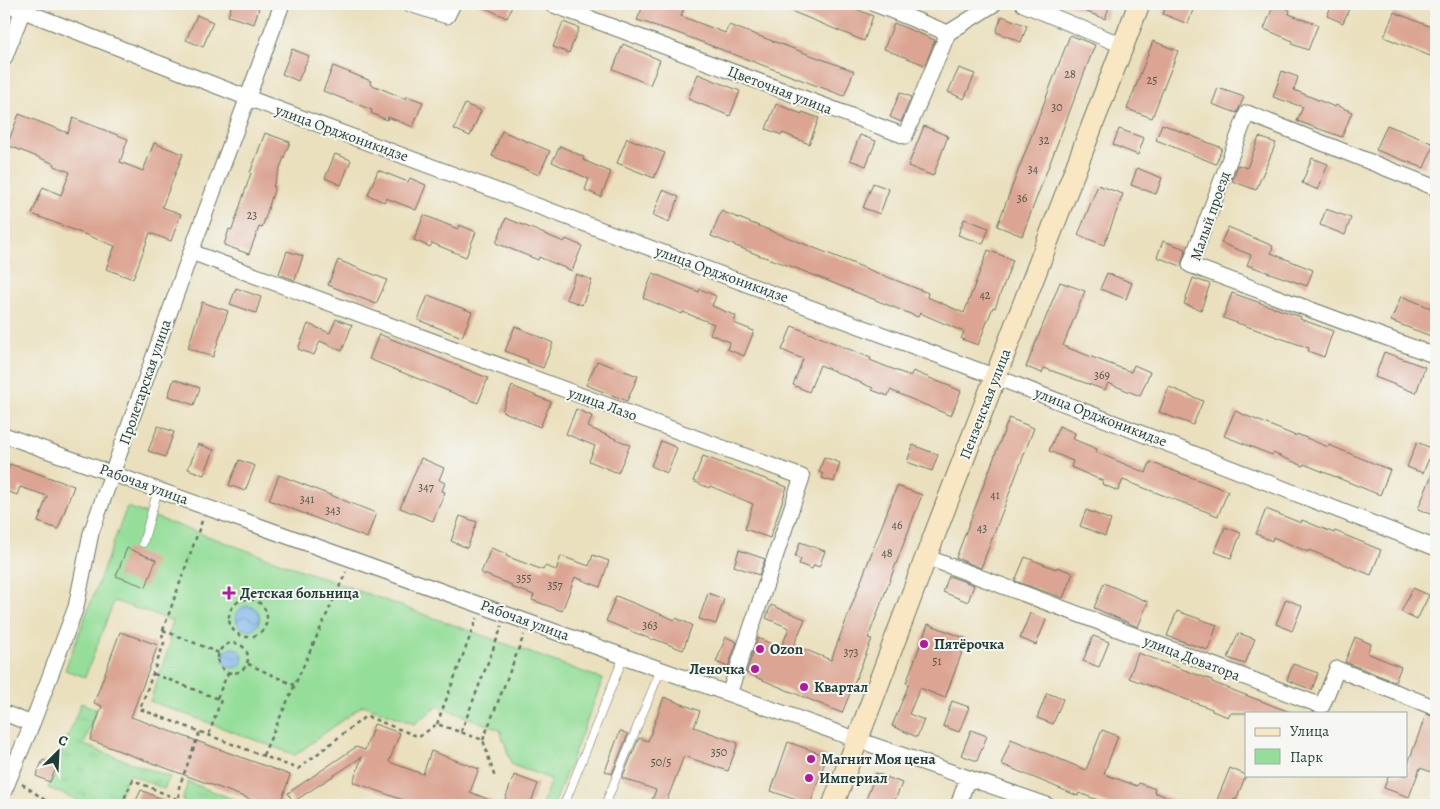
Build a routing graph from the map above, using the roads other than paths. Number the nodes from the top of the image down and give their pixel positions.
1 (6, 4) edge
2 (282, 4) edge
3 (410, 4) edge
4 (452, 4) edge
5 (551, 4) edge
6 (875, 4) edge
7 (994, 4) edge
8 (1024, 4) edge
9 (1139, 4) edge
10 (23, 10) junction
11 (948, 33) junction
12 (1124, 46) junction
13 (4, 59) edge
14 (248, 98) junction
15 (1436, 188) edge
16 (191, 252) junction
17 (1436, 356) edge
18 (996, 376) junction
19 (4, 435) edge
20 (113, 473) junction
21 (158, 489) junction
22 (143, 543) dead end
23 (1436, 548) edge
24 (926, 557) junction
25 (624, 656) junction
26 (661, 669) junction
27 (729, 694) junction
28 (1436, 708) edge
29 (4, 713) edge
30 (32, 724) junction
31 (858, 740) junction
32 (968, 778) junction
33 (7, 784) edge
34 (564, 805) edge
35 (605, 805) edge
36 (834, 805) edge
37 (958, 805) edge
38 (1047, 805) edge

1 - 10 street, улица Орджоникидзе
2 - 14 street, Пролетарская улица
3 - 4 street
5 - 11 street, Цветочная улица
6 - 11 street
7 - 11 street
8 - 12 street
9 - 12 street, Пензенская улица
10 - 13 street
10 - 14 street, улица Орджоникидзе
12 - 18 street, Пензенская улица
14 - 16 street, Пролетарская улица
14 - 18 street, улица Орджоникидзе
15 - 17 street, Малый проезд
16 - 20 street, Пролетарская улица
16 - 27 street, улица Лазо
18 - 23 street, улица Орджоникидзе
18 - 24 street, Пензенская улица
19 - 20 street, Рабочая улица
20 - 21 street, Рабочая улица
20 - 30 street, Пролетарская улица
21 - 22 lane
21 - 25 street, Рабочая улица
24 - 28 street, улица Доватора
24 - 31 street, Пензенская улица
25 - 26 street, Рабочая улица
25 - 34 lane
26 - 27 street, Рабочая улица
26 - 35 lane
27 - 31 street, Рабочая улица
29 - 30 street
30 - 33 street, Пролетарская улица
31 - 32 street, Рабочая улица
31 - 36 street, Пензенская улица
32 - 37 street
32 - 38 street, Рабочая улица

